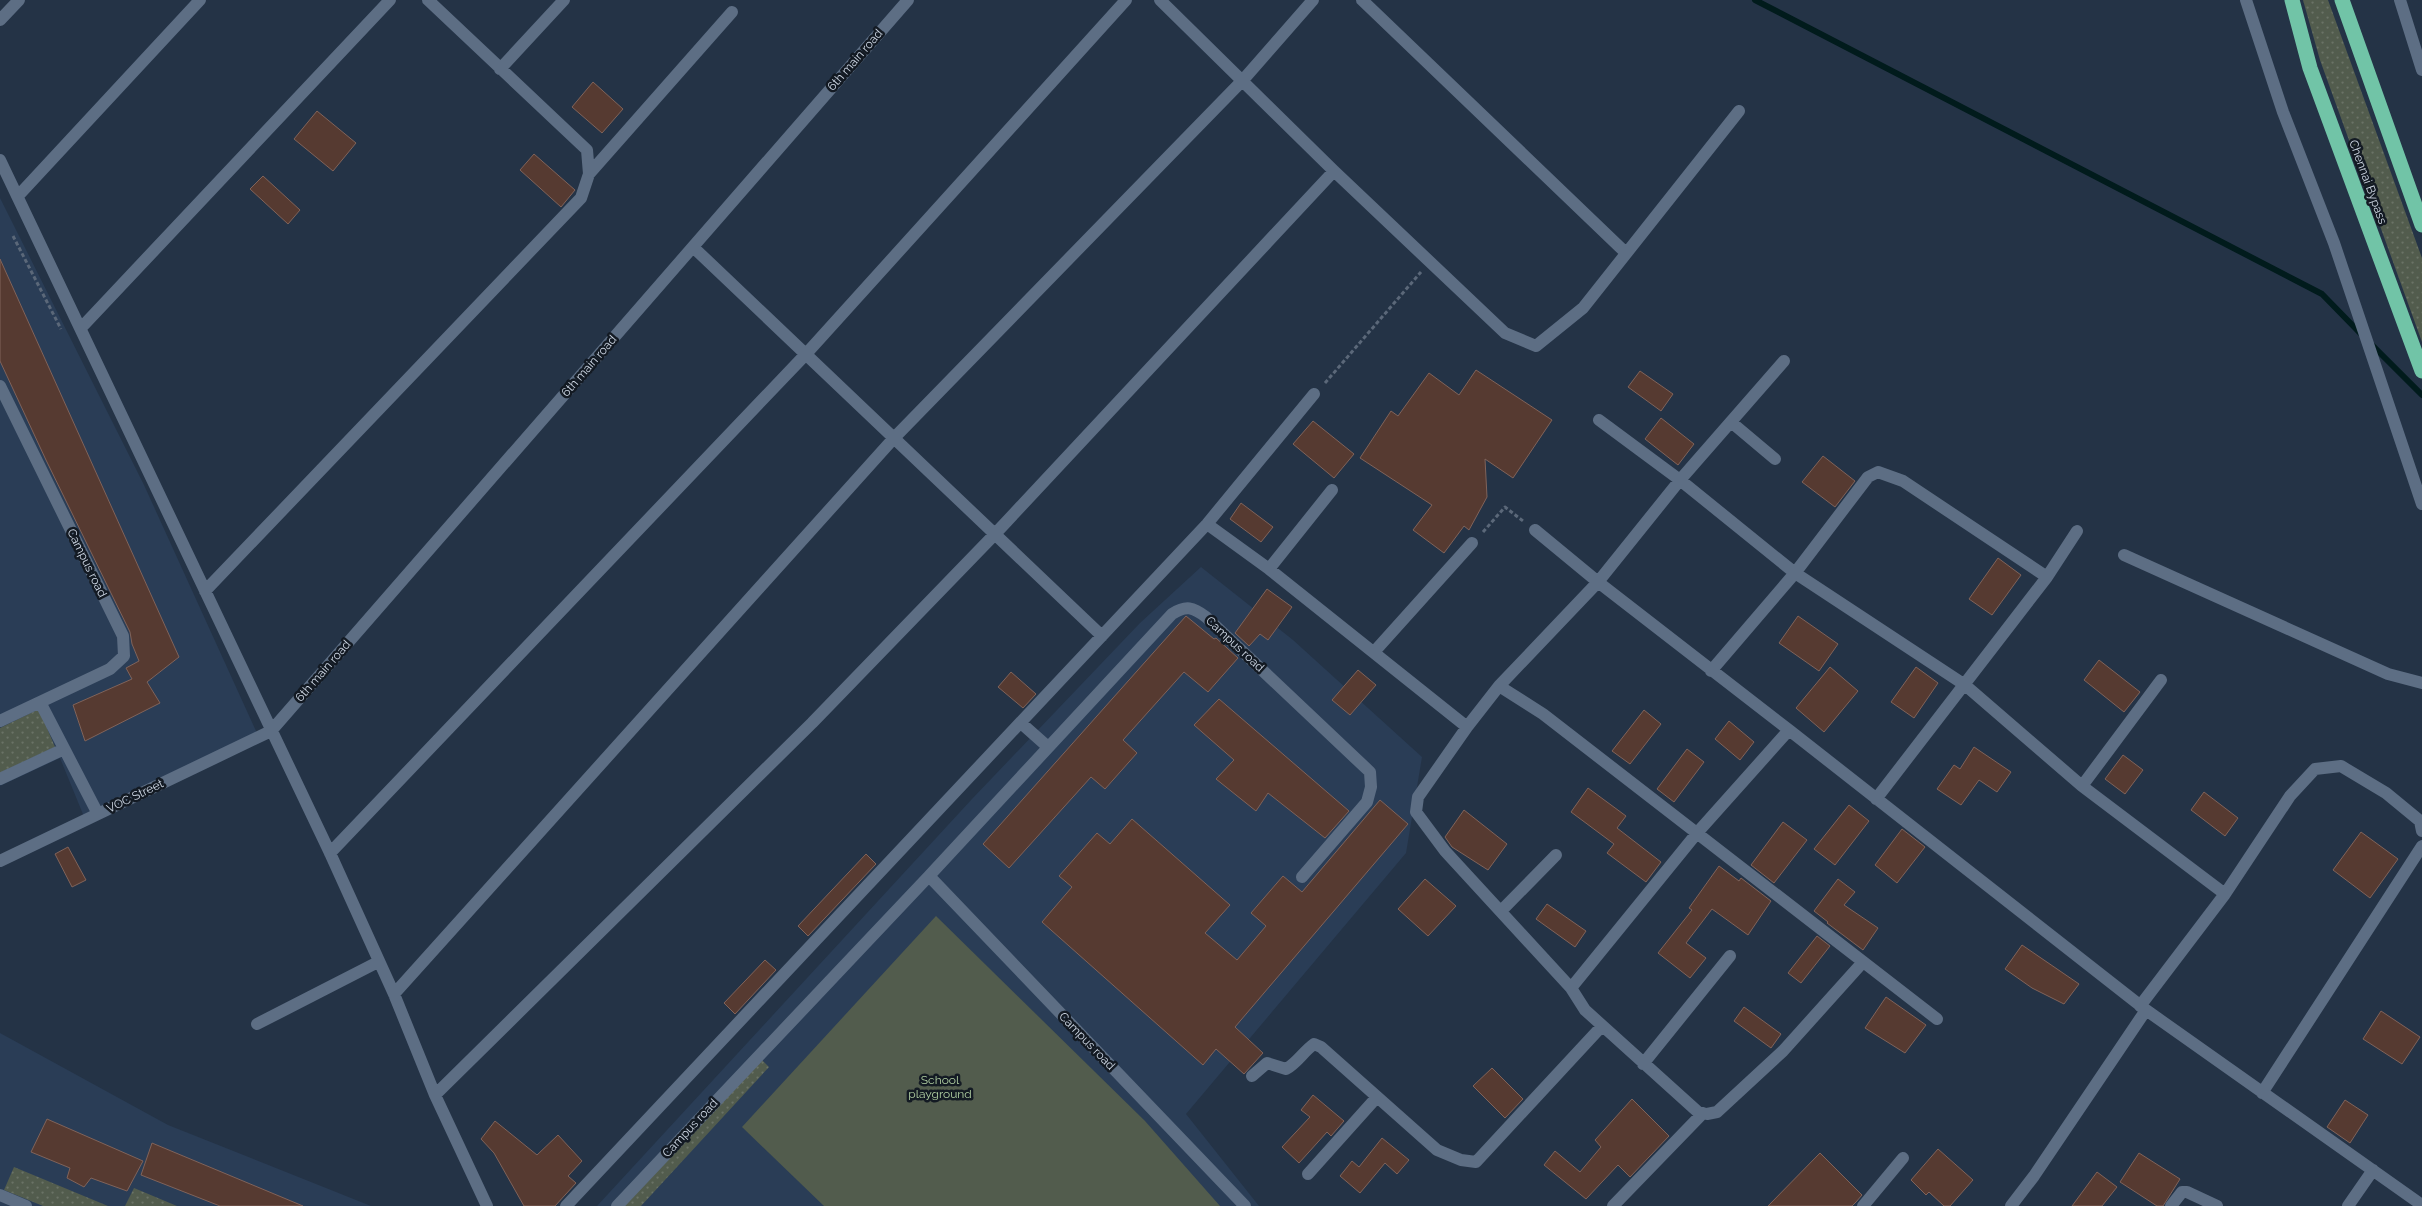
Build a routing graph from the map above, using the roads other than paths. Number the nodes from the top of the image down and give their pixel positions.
1 (19, 0) edge
2 (200, 0) edge
3 (390, 0) edge
4 (428, 0) edge
5 (564, 0) edge
6 (908, 0) edge
7 (1126, 0) edge
8 (1160, 0) edge
9 (1313, 0) edge
10 (1362, 0) edge
11 (2246, 0) edge
12 (2292, 0) edge
13 (2342, 0) edge
14 (2400, 0) edge
15 (732, 12) dead end
16 (0, 20) edge
17 (500, 69) junction
18 (2422, 70) edge
19 (1243, 80) junction
20 (1739, 112) dead end
21 (0, 160) edge
22 (1334, 171) junction
23 (589, 174) junction
24 (18, 196) junction
25 (2422, 225) edge
26 (693, 246) junction
27 (1626, 254) junction
28 (81, 328) junction
29 (806, 354) junction
30 (1784, 361) dead end
31 (2422, 372) edge
32 (0, 386) edge
33 (1314, 394) road end
34 (1599, 420) dead end
35 (1731, 422) junction
36 (894, 438) junction
37 (1775, 459) dead end
38 (1680, 480) junction
39 (1332, 490) dead end
40 (2422, 504) edge
41 (1206, 524) junction
42 (1535, 530) road end
43 (2077, 531) dead end
44 (995, 534) junction
45 (1472, 543) road end
46 (2124, 555) dead end
47 (1269, 569) junction
48 (1795, 572) junction
49 (2046, 577) junction
50 (1598, 582) junction
51 (205, 591) junction
52 (1102, 636) junction
53 (1374, 652) junction
54 (1711, 671) junction
55 (2161, 680) dead end
56 (2422, 683) edge
57 (1965, 685) junction
58 (1499, 686) junction
59 (40, 702) junction
60 (0, 721) edge
61 (1021, 723) junction
62 (1467, 727) junction
63 (1789, 730) junction
64 (271, 731) junction
65 (1048, 747) junction
66 (64, 749) junction
67 (0, 779) edge
68 (2082, 786) junction
69 (1876, 799) junction
70 (98, 814) junction
71 (2422, 831) edge
72 (1697, 833) junction
73 (2422, 846) edge
74 (330, 853) junction
75 (1556, 855) dead end
76 (0, 861) edge
77 (929, 876) junction
78 (1302, 878) dead end
79 (2225, 894) junction
80 (1501, 911) junction
81 (1730, 956) dead end
82 (378, 962) junction
83 (1862, 962) junction
84 (1570, 988) junction
85 (394, 994) junction
86 (2143, 1008) junction
87 (1937, 1019) dead end
88 (258, 1024) dead end
89 (1602, 1026) junction
90 (1643, 1064) junction
91 (1252, 1076) dead end
92 (2262, 1093) junction
93 (435, 1095) junction
94 (1378, 1096) junction
95 (1703, 1113) junction
96 (1903, 1158) dead end
97 (2373, 1170) junction
98 (1308, 1174) dead end
99 (0, 1195) edge
100 (1620, 1204) edge
101 (2422, 1205) edge
102 (26, 1206) edge
103 (487, 1206) edge
104 (566, 1206) edge
105 (617, 1206) edge
106 (1245, 1206) edge
107 (1863, 1206) edge
108 (2011, 1206) edge
109 (2171, 1206) edge
110 (2217, 1206) edge
111 (2348, 1206) edge

1 - 16 street
2 - 24 street
3 - 28 street
4 - 17 street
5 - 17 street
6 - 26 street, 6th main road
7 - 29 street
8 - 19 street
9 - 19 street
10 - 27 street
11 - 40 street
12 - 31 highway, Chennai Bypass
13 - 25 highway
14 - 18 street
15 - 23 street
17 - 23 street
19 - 22 street
19 - 36 street
20 - 27 street
21 - 24 street
22 - 27 street
22 - 44 street
23 - 51 street
24 - 28 street
26 - 29 street
26 - 64 street, 6th main road
28 - 51 street
29 - 36 street
29 - 74 street
30 - 35 street
32 - 59 street, Campus road
33 - 41 street
34 - 38 street
35 - 37 street
35 - 38 street
36 - 44 street
36 - 85 street
38 - 48 street
38 - 50 street
39 - 47 street
41 - 47 street
41 - 52 street
42 - 50 street
43 - 49 street
44 - 52 street
44 - 93 street
45 - 53 street
46 - 56 street
47 - 53 street
48 - 49 street
48 - 54 street
48 - 57 street
49 - 57 street
50 - 54 street
50 - 58 street
51 - 64 street
52 - 61 street
53 - 62 street
54 - 63 street
55 - 68 street
57 - 68 street
57 - 69 street
58 - 62 street
58 - 72 street
59 - 60 street, Campus road
59 - 66 street
61 - 65 street
61 - 104 street
62 - 80 street
63 - 69 street
63 - 72 street
64 - 70 street, VOC Street
64 - 74 street
65 - 77 street, Campus road
65 - 78 street, Campus road
66 - 67 street
66 - 70 street
68 - 79 street
69 - 86 street
70 - 76 street, VOC Street
71 - 79 street
72 - 83 street
72 - 84 street
73 - 92 street
74 - 82 street
75 - 80 street
77 - 105 street, Campus road
77 - 106 street, Campus road
79 - 86 street
80 - 84 street
81 - 90 street
82 - 85 street
82 - 88 street
83 - 87 street
83 - 95 street
84 - 89 street
85 - 93 street
86 - 92 street
86 - 108 street
89 - 90 street
89 - 94 street
90 - 95 street
91 - 94 street
92 - 97 street
93 - 103 street
94 - 98 street
95 - 100 street
96 - 107 street
97 - 101 street
97 - 111 street
99 - 102 street
109 - 110 street

